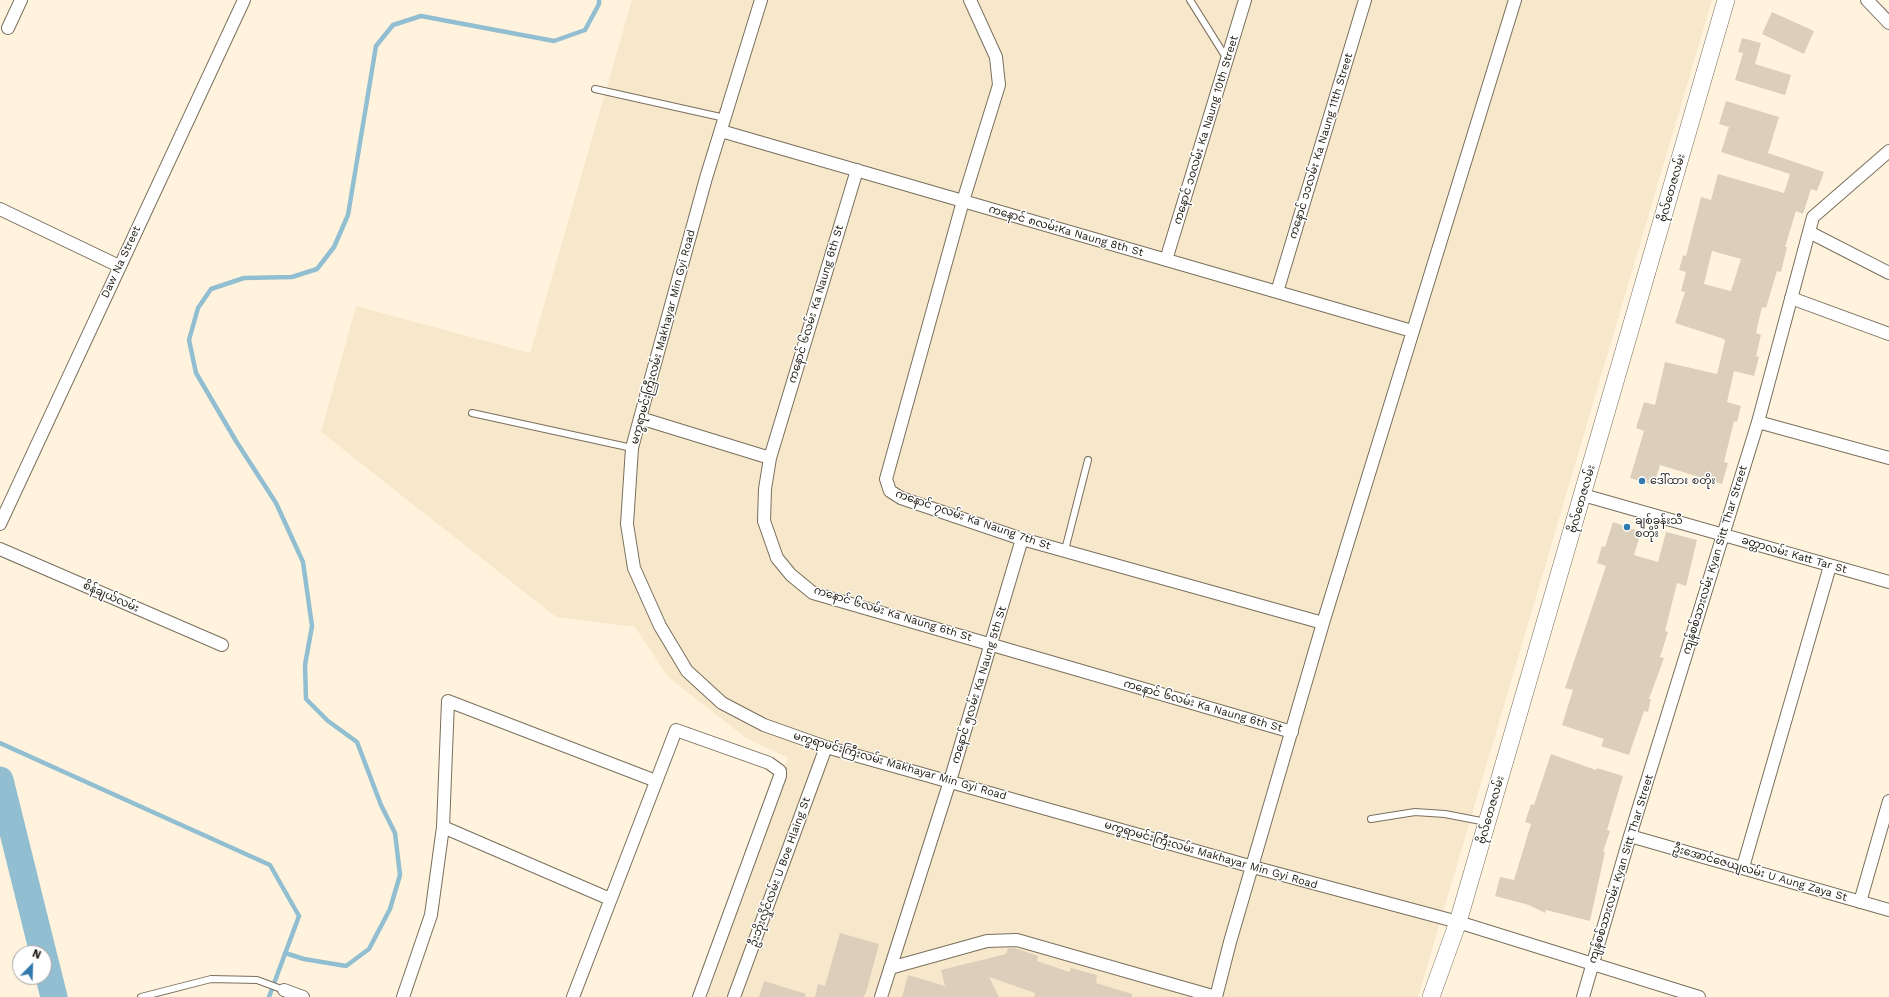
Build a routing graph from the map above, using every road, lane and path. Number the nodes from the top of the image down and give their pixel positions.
1 (21, 0) edge
2 (244, 0) edge
3 (761, 0) edge
4 (970, 0) edge
5 (1190, 0) edge
6 (1245, 0) edge
7 (1365, 0) edge
8 (1515, 0) edge
9 (1726, 0) edge
10 (1867, 0) edge
11 (1889, 24) edge
12 (8, 28) dead end
13 (1227, 60) junction
14 (595, 89) dead end
15 (725, 118) junction
16 (720, 131) junction
17 (1889, 151) edge
18 (857, 170) junction
19 (963, 201) junction
20 (0, 209) edge
21 (1809, 232) junction
22 (1166, 260) junction
23 (119, 266) junction
24 (1889, 273) edge
25 (1278, 292) junction
26 (1791, 298) junction
27 (1412, 332) junction
28 (1889, 334) edge
29 (472, 413) dead end
30 (640, 418) junction
31 (1758, 422) junction
32 (632, 448) junction
33 (770, 458) junction
34 (1889, 458) edge
35 (1088, 460) dead end
36 (1583, 495) junction
37 (0, 524) edge
38 (1723, 535) junction
39 (1022, 538) junction
40 (0, 549) edge
41 (1065, 550) junction
42 (1830, 566) junction
43 (1889, 582) edge
44 (1323, 623) junction
45 (991, 644) junction
46 (222, 645) dead end
47 (1292, 732) junction
48 (826, 747) junction
49 (656, 782) junction
50 (950, 782) junction
51 (1889, 802) edge
52 (1371, 819) dead end
53 (1487, 822) junction
54 (443, 827) junction
55 (1630, 836) junction
56 (1253, 867) junction
57 (1743, 867) junction
58 (610, 899) junction
59 (1860, 902) junction
60 (1889, 910) edge
61 (1458, 922) junction
62 (1592, 964) junction
63 (890, 968) junction
64 (284, 990) joint
65 (141, 997) edge
66 (303, 997) edge
67 (403, 997) edge
68 (572, 997) edge
69 (699, 997) edge
70 (734, 997) edge
71 (881, 997) edge
72 (1216, 997) edge
73 (1432, 997) edge
74 (1583, 997) edge
75 (1699, 997) edge

1 - 12 street
2 - 23 street, Daw Na Street
3 - 15 street, မက္ခရာမင်းကြီးလမ်း Makhayar Min Gyi Road
4 - 19 street, ကနောင် ၇လမ်း Ka Naung 7th St
5 - 13 lane
6 - 13 street, ကနောင် ၁၀လမ်း Ka Naung 10th Street
7 - 25 street, ကနောင် ၁၁လမ်း Ka Naung 11th Street
8 - 27 street
9 - 36 main road, ဗိုလ်တေဇလမ်း
10 - 11 street
13 - 22 street, ကနောင် ၁၀လမ်း Ka Naung 10th Street
14 - 15 lane
15 - 16 street, မက္ခရာမင်းကြီးလမ်း Makhayar Min Gyi Road
16 - 18 street, ကနောင် ၈လမ်းKa Naung 8th St
16 - 30 street, မက္ခရာမင်းကြီးလမ်း Makhayar Min Gyi Road
17 - 21 street, ကျန်စစ်သားလမ်း Kyan Sitt Thar Street
18 - 19 street, ကနောင် ၈လမ်းKa Naung 8th St
18 - 33 street, ကနောင် ၆လမ်း Ka Naung 6th St
19 - 22 street, ကနောင် ၈လမ်းKa Naung 8th St
19 - 39 street, ကနောင် ၇လမ်း Ka Naung 7th St
20 - 23 street
21 - 24 street
21 - 26 street, ကျန်စစ်သားလမ်း Kyan Sitt Thar Street
22 - 25 street, ကနောင် ၈လမ်းKa Naung 8th St
23 - 37 street, Daw Na Street
25 - 27 street, ကနောင် ၈လမ်းKa Naung 8th St
26 - 28 street
26 - 31 street, ကျန်စစ်သားလမ်း Kyan Sitt Thar Street
27 - 44 street
29 - 32 lane
30 - 32 street, မက္ခရာမင်းကြီးလမ်း Makhayar Min Gyi Road
30 - 33 street
31 - 34 street
31 - 38 street, ကျန်စစ်သားလမ်း Kyan Sitt Thar Street
32 - 48 street, မက္ခရာမင်းကြီးလမ်း Makhayar Min Gyi Road
33 - 45 street, ကနောင် ၆လမ်း Ka Naung 6th St
35 - 41 lane
36 - 38 street, ခတ္တာလမ်း Katt Tar St
36 - 53 main road, ဗိုလ်တေဇလမ်း
38 - 42 street, ခတ္တာလမ်း Katt Tar St
38 - 55 street, ကျန်စစ်သားလမ်း Kyan Sitt Thar Street
39 - 41 street, ကနောင် ၇လမ်း Ka Naung 7th St
39 - 45 street, ကနောင် ၅လမ်း Ka Naung 5th St
40 - 46 street, စိန်ချယ်လမ်း
41 - 44 street, ကနောင် ၇လမ်း Ka Naung 7th St
42 - 43 street, ခတ္တာလမ်း Katt Tar St
42 - 57 street
44 - 47 street
45 - 47 street, ကနောင် ၆လမ်း Ka Naung 6th St
45 - 50 street, ကနောင် ၅လမ်း Ka Naung 5th St
47 - 56 street
48 - 50 street, မက္ခရာမင်းကြီးလမ်း Makhayar Min Gyi Road
48 - 70 street, ဦးဘိုးလှိုင်လမ်း U Boe Hlaing St
49 - 54 street
49 - 58 street
49 - 69 street
50 - 56 street, မက္ခရာမင်းကြီးလမ်း Makhayar Min Gyi Road
50 - 63 street, ကနောင် ၅လမ်း Ka Naung 5th St
51 - 59 street
52 - 53 lane
53 - 61 main road, ဗိုလ်တေဇလမ်း
54 - 58 street
54 - 67 street
55 - 57 street, ဦးအောင်ဇေယျလမ်း U Aung Zaya St
55 - 62 street, ကျန်စစ်သားလမ်း Kyan Sitt Thar Street
56 - 61 street, မက္ခရာမင်းကြီးလမ်း Makhayar Min Gyi Road
56 - 72 street
57 - 59 street, ဦးအောင်ဇေယျလမ်း U Aung Zaya St
58 - 68 street
59 - 60 street, ဦးအောင်ဇေယျလမ်း U Aung Zaya St
61 - 62 street, မက္ခရာမင်းကြီးလမ်း Makhayar Min Gyi Road
61 - 73 main road, ဗိုလ်တေဇလမ်း
62 - 74 street, ကျန်စစ်သားလမ်း Kyan Sitt Thar Street
62 - 75 street, မက္ခရာမင်းကြီးလမ်း Makhayar Min Gyi Road
63 - 71 street, ကနောင် ၅လမ်း Ka Naung 5th St
63 - 72 street
64 - 65 lane
64 - 66 street

